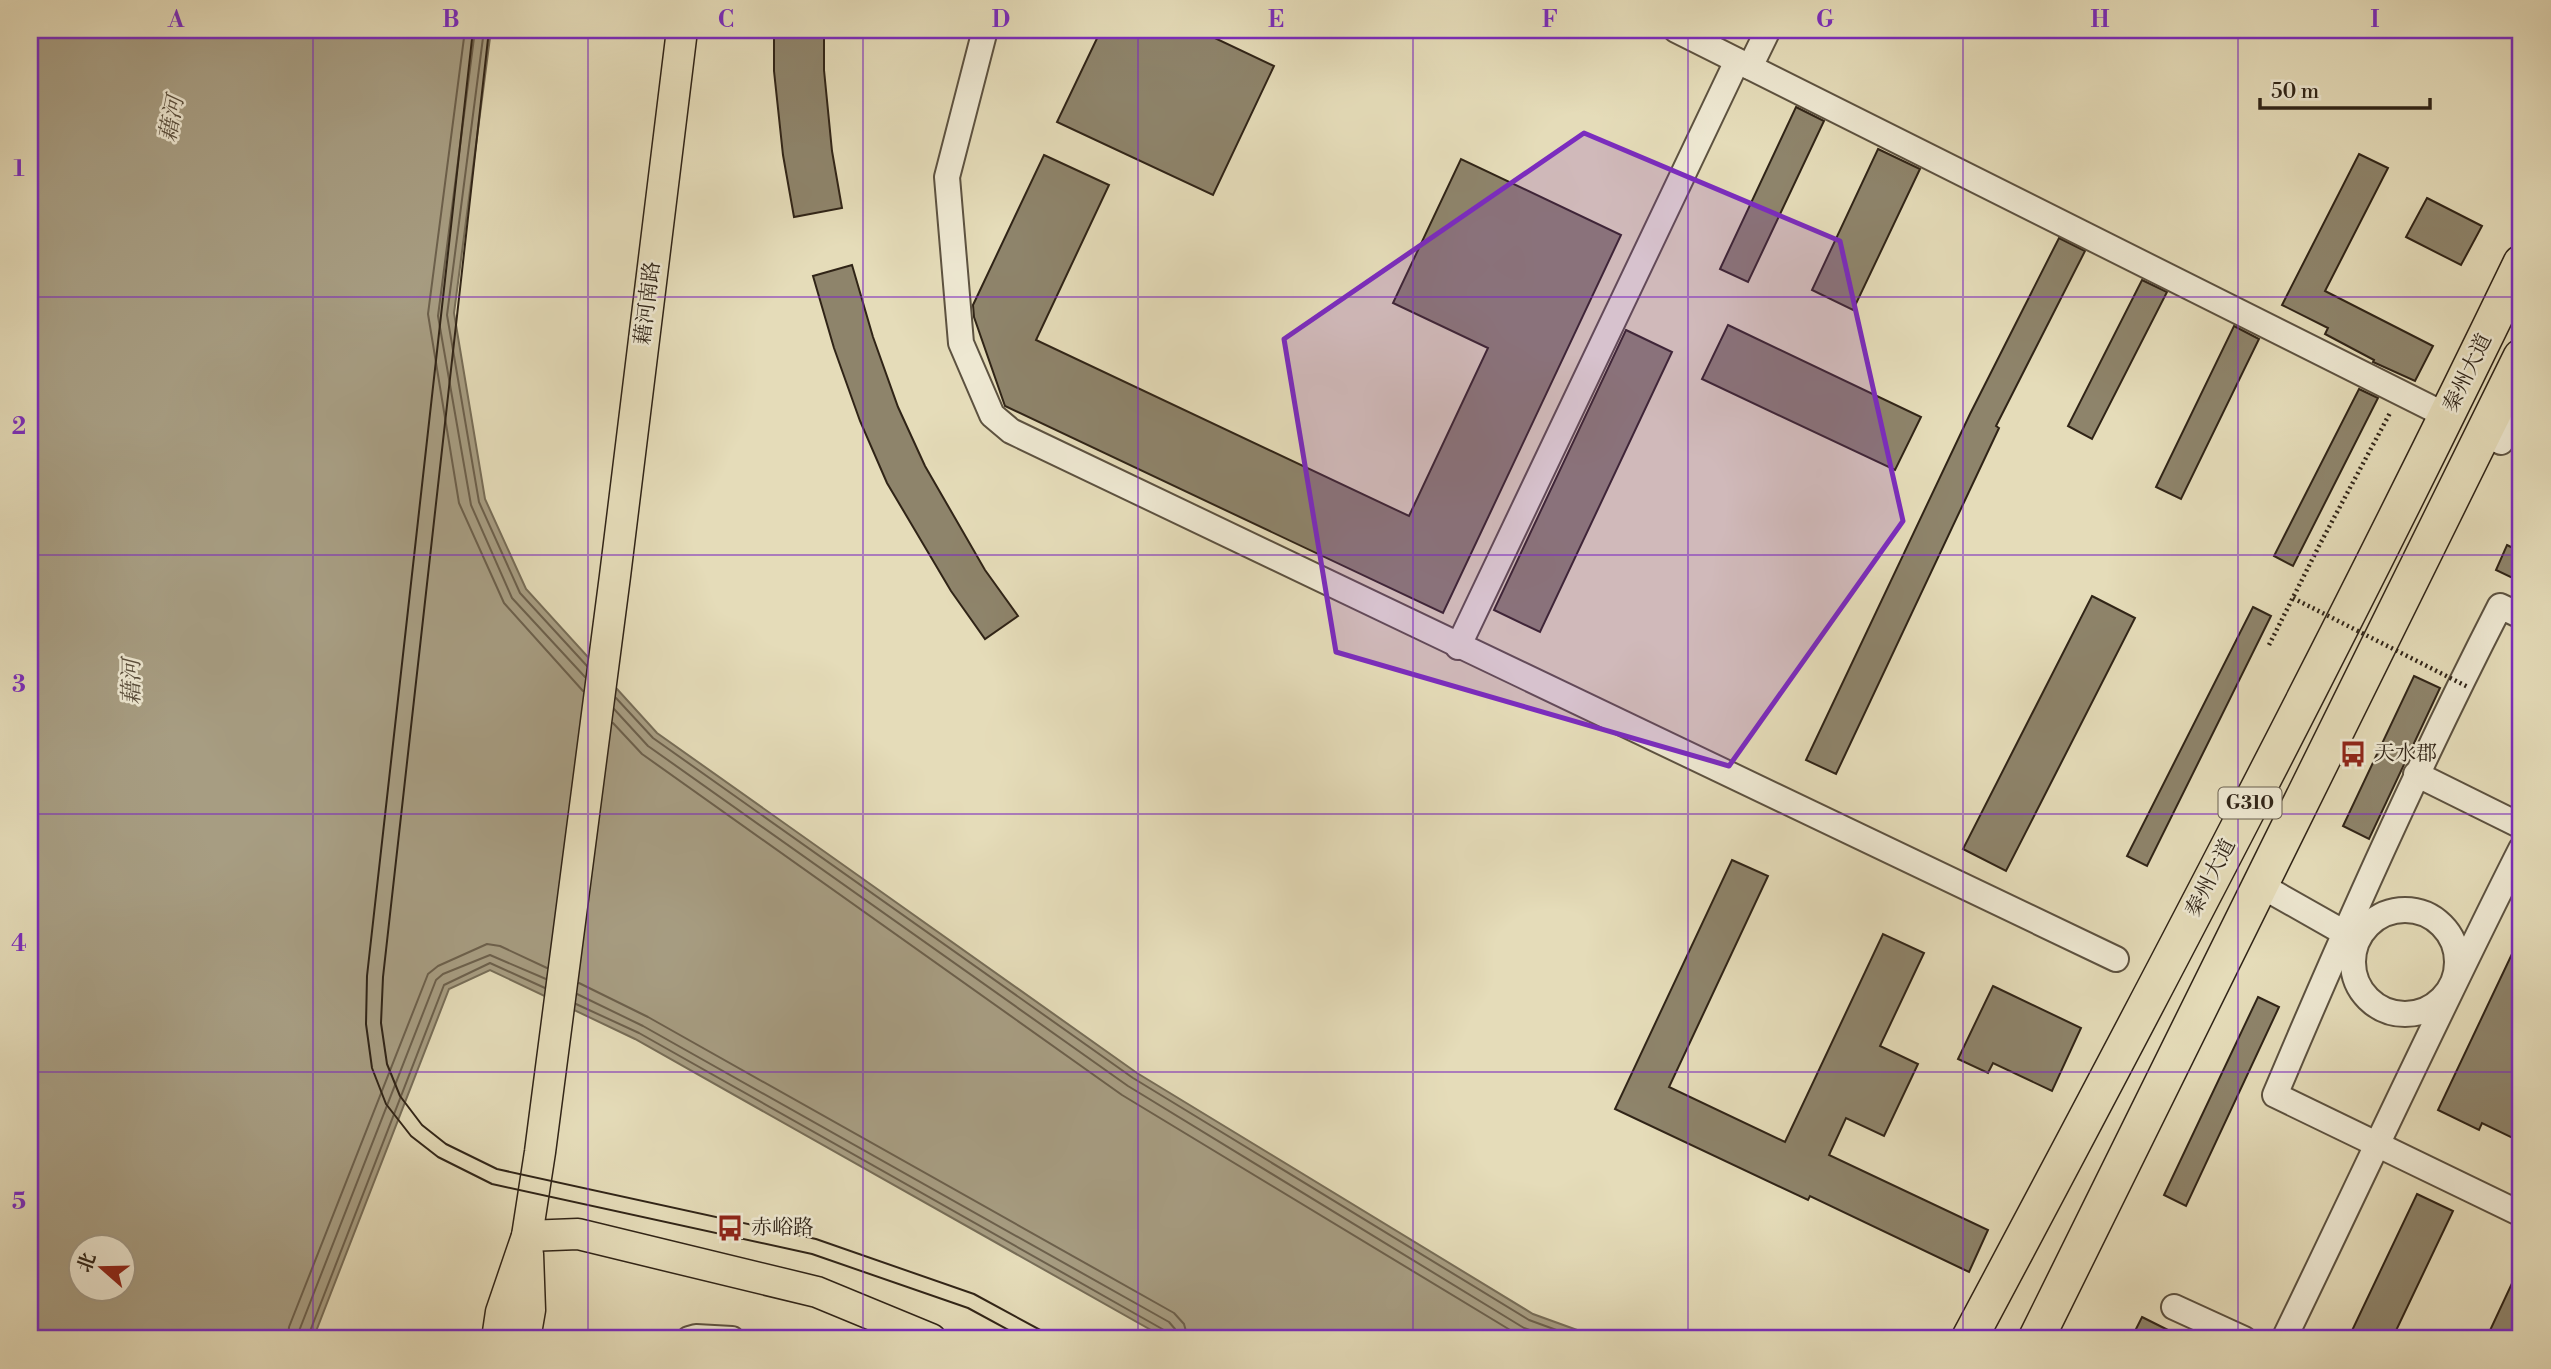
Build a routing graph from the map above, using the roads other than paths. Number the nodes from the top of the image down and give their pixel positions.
1 (682, 30) edge
2 (985, 30) edge
3 (1676, 30) edge
4 (1768, 30) edge
5 (1743, 64) junction
6 (2521, 262) edge
7 (2521, 357) edge
8 (2521, 399) edge
9 (2447, 416) junction
10 (2482, 432) junction
11 (2521, 616) edge
12 (1458, 647) junction
13 (2416, 774) junction
14 (2521, 826) edge
15 (2521, 849) edge
16 (2260, 884) junction
17 (2350, 936) junction
18 (2116, 959) dead end
19 (2452, 984) junction
20 (2379, 1143) junction
21 (2521, 1214) edge
22 (527, 1236) junction
23 (2174, 1307) dead end
24 (496, 1339) edge
25 (526, 1339) edge
26 (689, 1339) edge
27 (732, 1339) edge
28 (931, 1339) edge
29 (1969, 1339) edge
30 (2036, 1339) edge
31 (2244, 1339) edge
32 (2284, 1339) edge

1 - 22 main road, 藉河南路
2 - 12 street
3 - 5 street
4 - 5 street
5 - 9 street
5 - 12 street
6 - 9 highway, 秦州大道 / G310
7 - 10 highway, 秦州大道 / G310
8 - 10 street
9 - 29 highway, 秦州大道 / G310
10 - 16 highway, 秦州大道 / G310
11 - 13 street
12 - 18 street
13 - 14 street
13 - 17 street
15 - 19 street
16 - 17 street
16 - 30 highway, 秦州大道 / G310
17 - 19 street
17 - 19 street
17 - 20 street
19 - 20 street
20 - 21 street
20 - 32 street
22 - 24 main road
22 - 25 main road
22 - 28 main road
23 - 31 street
26 - 27 street

